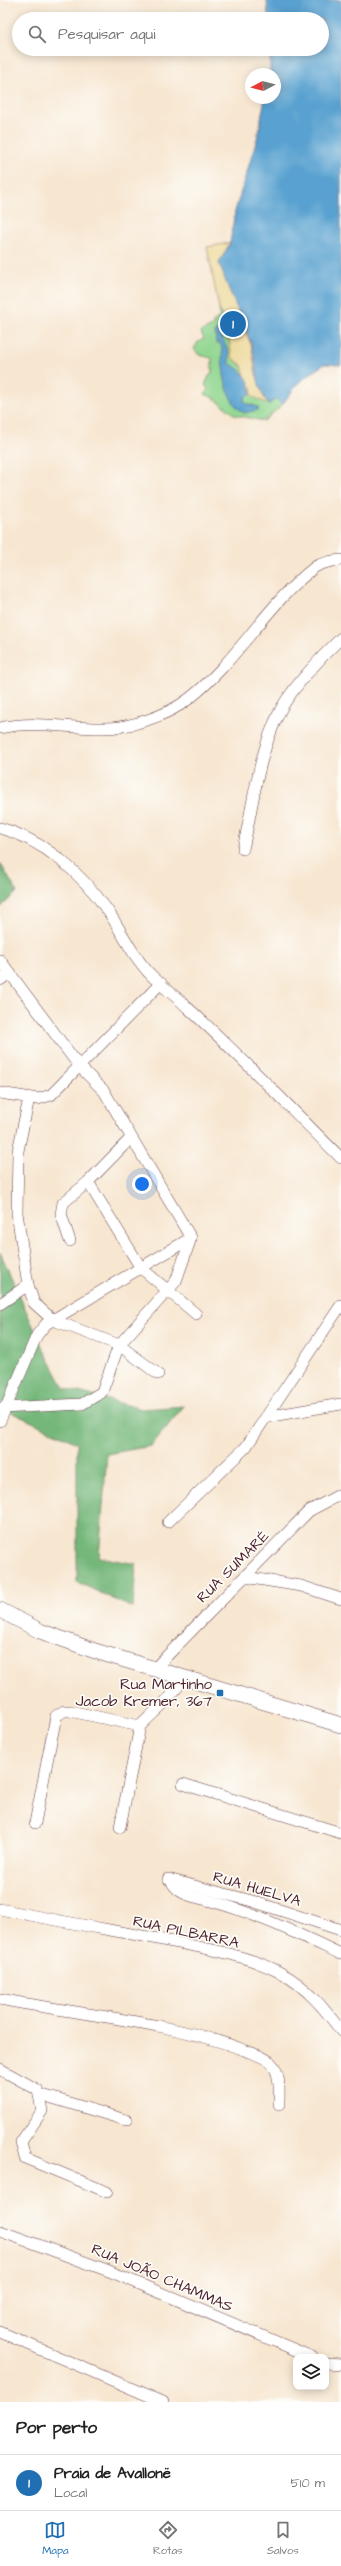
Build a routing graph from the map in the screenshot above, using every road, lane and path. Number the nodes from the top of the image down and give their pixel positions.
1 (341, 560) edge
2 (341, 638) edge
3 (0, 728) edge
4 (0, 828) edge
5 (243, 850) dead end
6 (0, 960) edge
7 (10, 973) junction
8 (0, 980) edge
9 (161, 984) junction
10 (79, 1066) junction
11 (0, 1093) edge
12 (29, 1098) junction
13 (131, 1138) junction
14 (341, 1158) edge
15 (88, 1182) junction
16 (191, 1238) junction
17 (70, 1241) dead end
18 (141, 1268) junction
19 (28, 1285) junction
20 (168, 1291) junction
21 (0, 1304) edge
22 (341, 1305) edge
23 (196, 1314) dead end
24 (53, 1320) junction
25 (119, 1345) junction
26 (158, 1374) dead end
27 (341, 1404) edge
28 (3, 1409) edge
29 (266, 1417) junction
30 (0, 1421) edge
31 (341, 1494) edge
32 (168, 1522) dead end
33 (245, 1577) junction
34 (341, 1599) edge
35 (0, 1610) edge
36 (153, 1670) junction
37 (184, 1678) junction
38 (341, 1725) edge
39 (140, 1726) junction
40 (183, 1784) dead end
41 (35, 1823) dead end
42 (120, 1827) dead end
43 (341, 1832) edge
44 (0, 1909) edge
45 (341, 1930) edge
46 (341, 1954) edge
47 (0, 1999) edge
48 (341, 2031) edge
49 (0, 2069) edge
50 (39, 2094) junction
51 (279, 2104) dead end
52 (126, 2120) dead end
53 (107, 2192) dead end
54 (0, 2231) edge
55 (0, 2332) edge
56 (305, 2354) edge
57 (329, 2363) edge
58 (341, 2364) edge
59 (163, 2402) edge

1 - 3 street
2 - 5 street
4 - 9 street
6 - 7 street
7 - 8 street
7 - 10 street
9 - 10 street
9 - 14 street
10 - 12 street
10 - 13 street
11 - 12 street
12 - 19 street
13 - 15 street
13 - 16 street
15 - 17 street
15 - 18 street
16 - 18 street
16 - 20 street
18 - 20 street
18 - 24 street
19 - 21 street
19 - 24 street
20 - 23 street
20 - 25 street
22 - 29 street
24 - 25 street
24 - 28 street
25 - 26 street
25 - 28 street
27 - 29 street
28 - 30 street
29 - 32 street
31 - 33 street, RUA SUMARÉ
33 - 34 street
33 - 36 street, RUA SUMARÉ
35 - 36 street
36 - 37 street
37 - 38 street
37 - 39 street
39 - 41 street
39 - 42 street
40 - 43 street
44 - 48 street, RUA PILBARRA
45 - 46 street, RUA HUELVA
47 - 51 street
49 - 50 street
50 - 52 street
50 - 53 street
54 - 56 street, RUA JOÃO CHAMMAS
55 - 59 street
57 - 58 street

